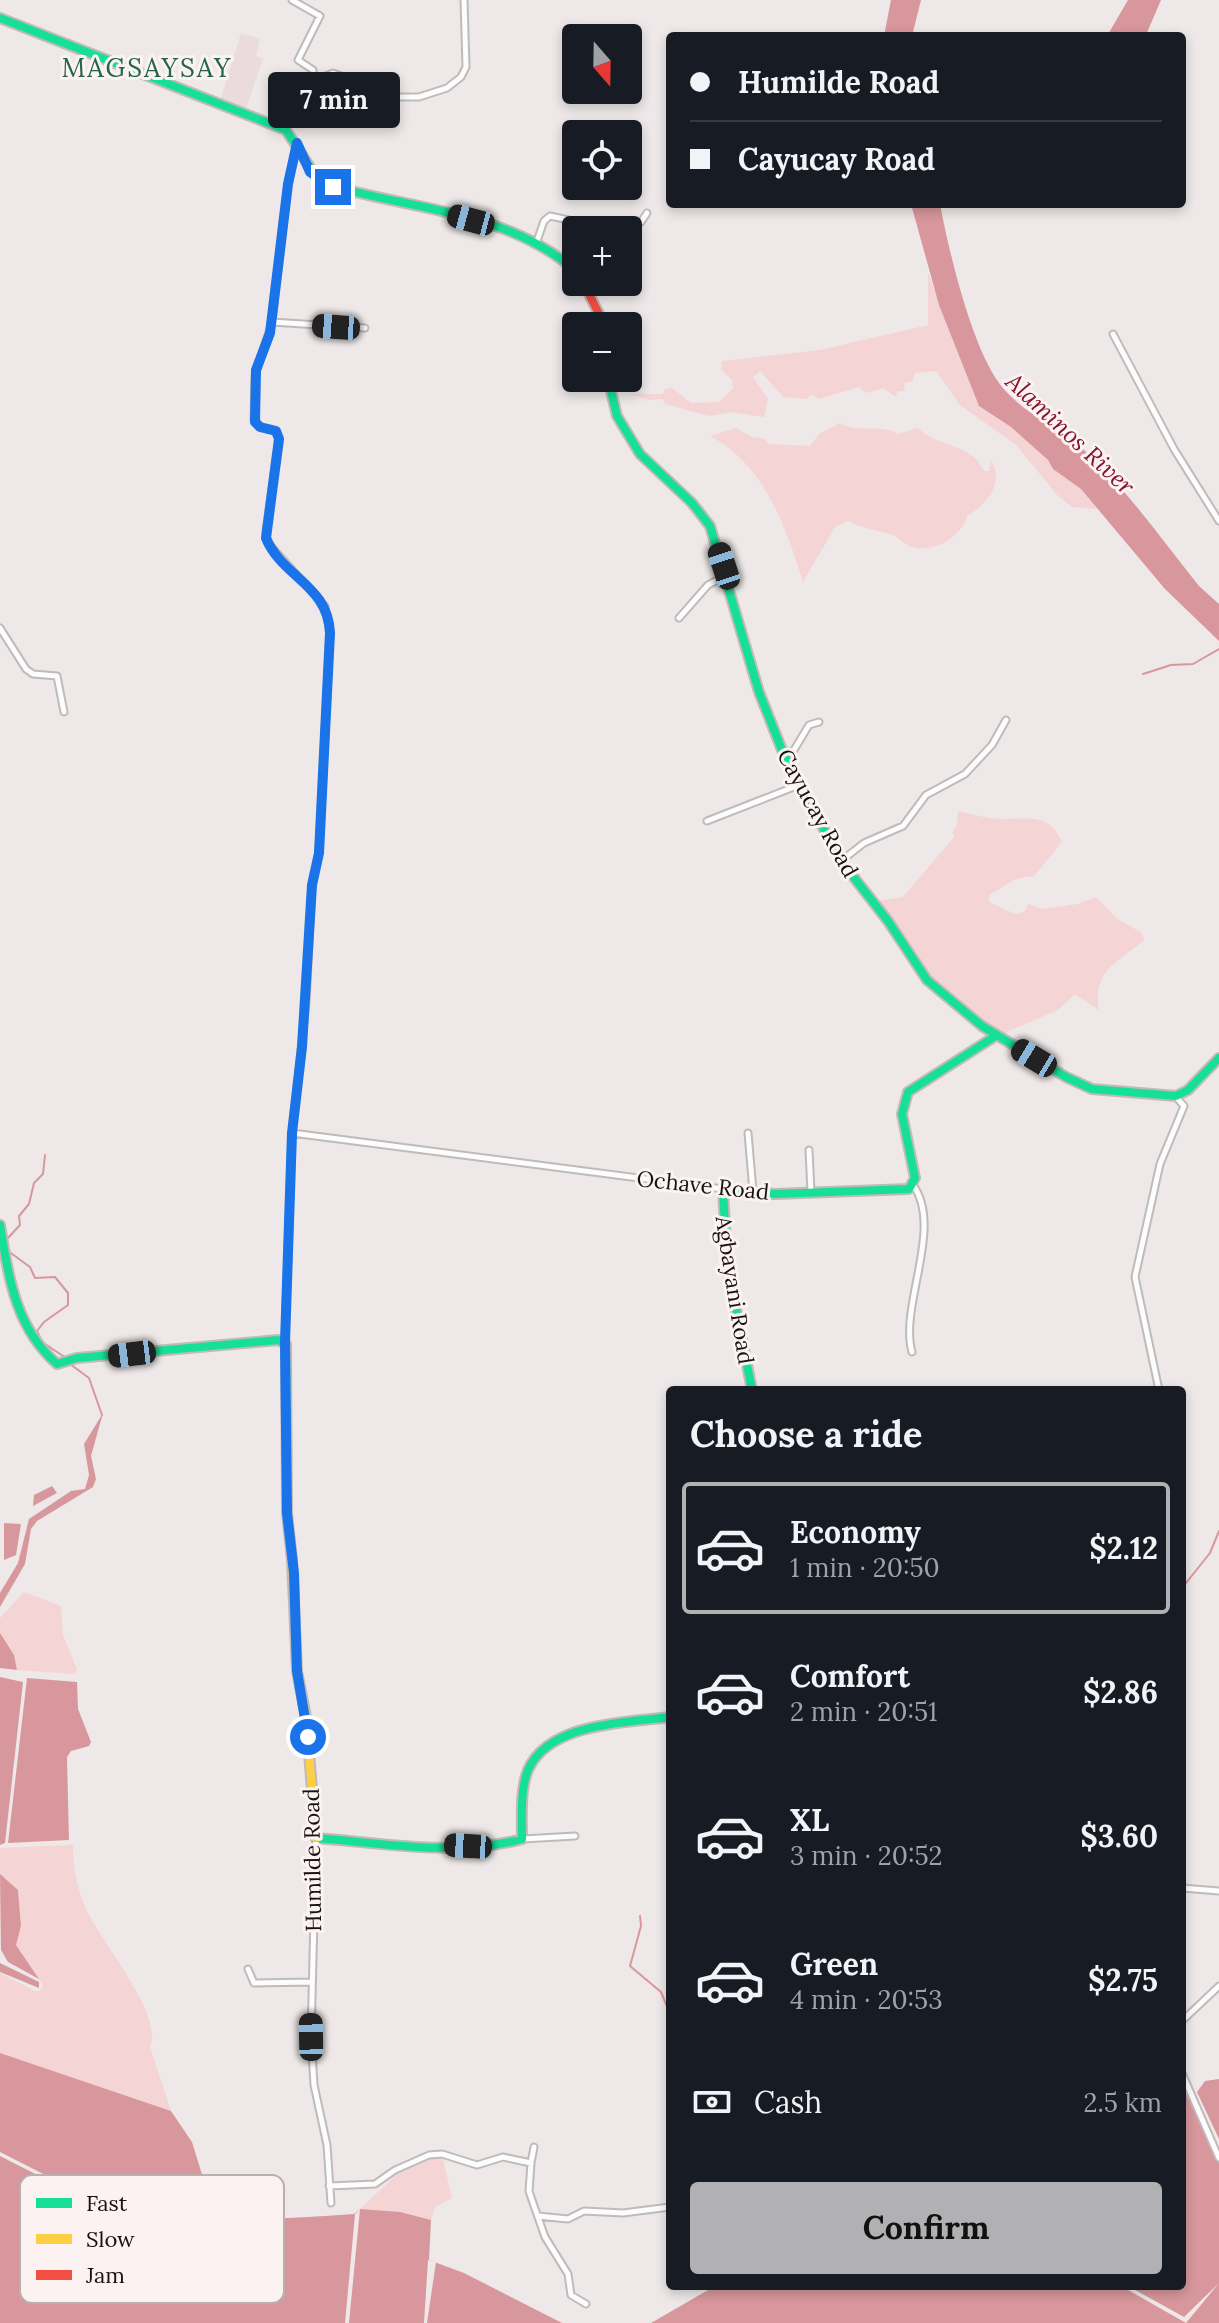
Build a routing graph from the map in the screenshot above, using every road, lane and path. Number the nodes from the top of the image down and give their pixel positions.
1 (292, 0) edge
2 (464, 0) edge
3 (0, 18) edge
4 (313, 79) junction
5 (286, 130) junction
6 (297, 143) junction
7 (647, 213) dead end
8 (562, 219) edge
9 (642, 220) edge
10 (537, 241) junction
11 (562, 258) edge
12 (272, 322) junction
13 (365, 328) dead end
14 (1113, 334) dead end
15 (610, 392) edge
16 (1219, 521) edge
17 (726, 575) junction
18 (679, 618) dead end
19 (0, 628) edge
20 (64, 712) dead end
21 (1006, 720) dead end
22 (819, 722) dead end
23 (784, 755) junction
24 (799, 785) junction
25 (707, 821) dead end
26 (841, 861) junction
27 (997, 1035) junction
28 (1219, 1058) edge
29 (1188, 1090) junction
30 (1176, 1096) junction
31 (1184, 1106) junction
32 (292, 1133) junction
33 (748, 1133) dead end
34 (809, 1150) dead end
35 (913, 1185) junction
36 (723, 1189) junction
37 (753, 1192) junction
38 (811, 1193) junction
39 (0, 1225) edge
40 (285, 1342) junction
41 (912, 1352) dead end
42 (751, 1386) edge
43 (1158, 1386) edge
44 (666, 1718) edge
45 (575, 1836) dead end
46 (316, 1838) junction
47 (522, 1839) junction
48 (1186, 1888) edge
49 (1219, 1891) edge
50 (248, 1969) dead end
51 (311, 1982) junction
52 (1219, 1986) edge
53 (1186, 2017) edge
54 (1186, 2082) edge
55 (534, 2147) dead end
56 (1219, 2158) edge
57 (531, 2163) junction
58 (329, 2186) junction
59 (331, 2203) dead end
60 (666, 2208) edge
61 (538, 2216) junction
62 (586, 2304) dead end

1 - 4 street
2 - 4 street
3 - 5 street
4 - 5 street
5 - 6 street
6 - 10 street
6 - 12 street
7 - 9 street
8 - 10 street
10 - 11 street
12 - 13 street
12 - 32 street, Humilde Road
14 - 16 street
15 - 17 street, Cayucay Road
17 - 18 street
17 - 23 street, Cayucay Road
19 - 20 street
21 - 26 street
22 - 23 street
23 - 24 street, Cayucay Road
24 - 25 street
24 - 26 street, Cayucay Road
26 - 27 street, Cayucay Road
27 - 30 street, Cayucay Road
27 - 35 street
28 - 29 street, Cayucay Road
29 - 30 street, Cayucay Road
29 - 31 street
30 - 31 street
31 - 43 street
32 - 36 street, Ochave Road
32 - 40 street, Humilde Road
33 - 37 street
34 - 38 street
35 - 38 street, Ochave Road
35 - 41 street
36 - 37 street, Ochave Road
36 - 42 street, Agbayani Road
37 - 38 street, Ochave Road
39 - 40 street
40 - 46 street, Humilde Road
44 - 47 street
45 - 47 street
46 - 47 street
46 - 51 street, Humilde Road
48 - 49 street
50 - 51 street
51 - 58 street, Humilde Road
52 - 53 street
54 - 56 street
55 - 57 street
57 - 58 street
57 - 61 street
58 - 59 street, Humilde Road
60 - 61 street
61 - 62 street

